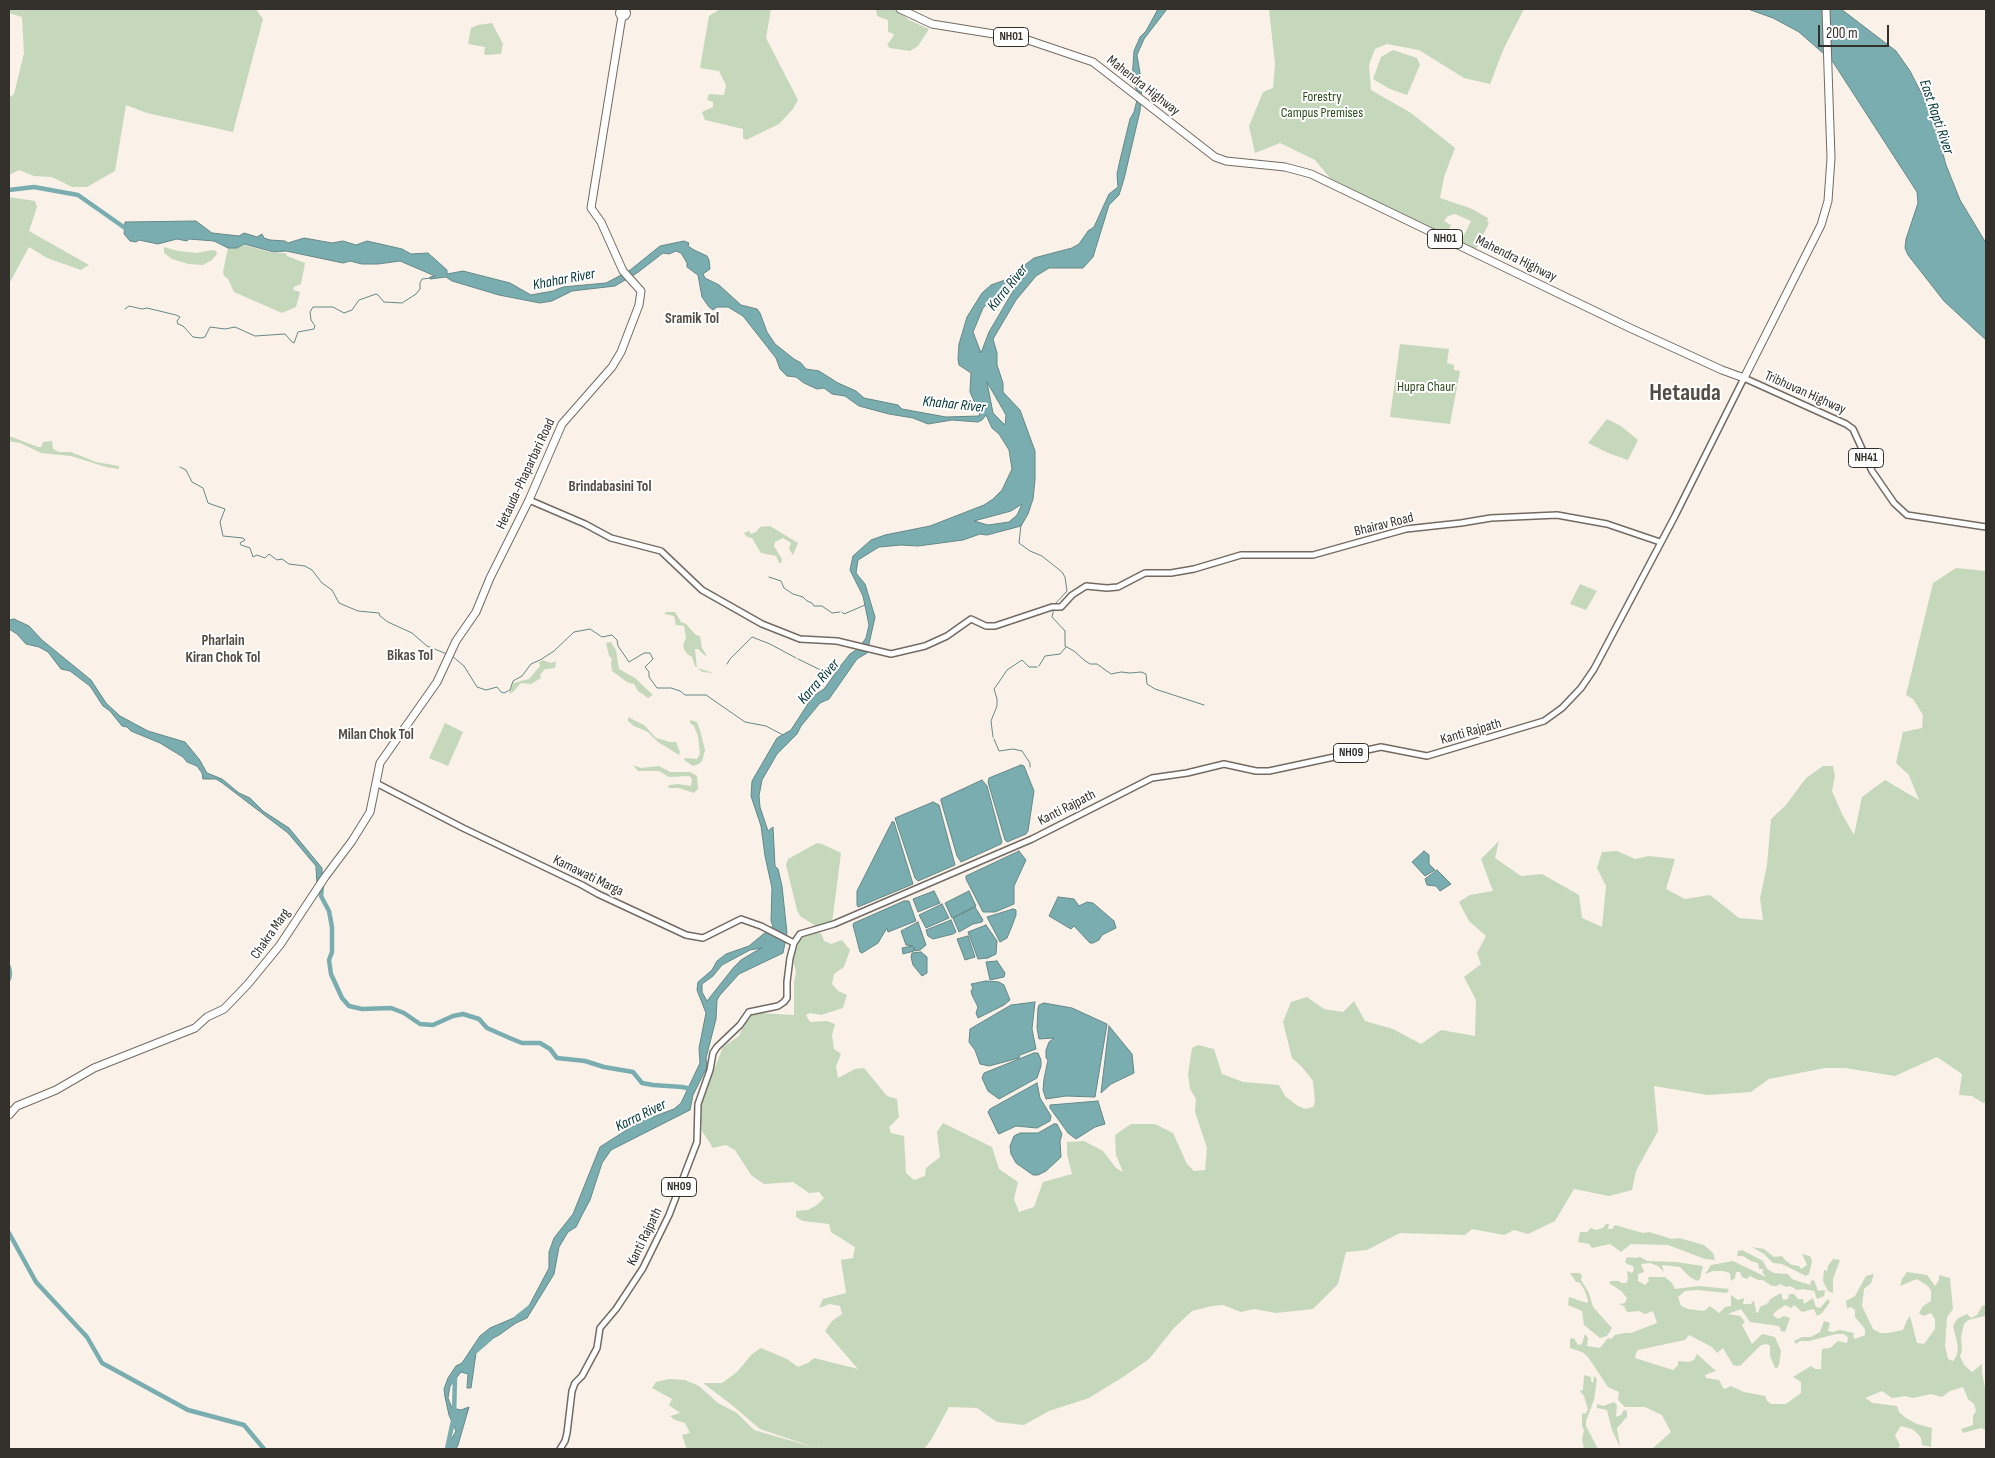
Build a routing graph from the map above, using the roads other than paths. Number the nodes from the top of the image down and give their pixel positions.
1 (900, 9) edge
2 (1826, 9) edge
3 (623, 11) edge
4 (1744, 378) junction
5 (529, 500) junction
6 (1986, 528) edge
7 (1660, 542) junction
8 (449, 657) joint
9 (376, 783) junction
10 (792, 942) junction
11 (9, 1115) edge
12 (560, 1449) edge

1 - 4 highway, Mahendra Highway / NH01
2 - 4 highway
3 - 5 highway, Hetauda-Phaparbari Road
4 - 6 main road, Tribhuvan Highway / NH41
4 - 7 main road, Kanti Rajpath / NH09
5 - 7 main road, Bhairav Road
5 - 8 highway, Hetauda-Phaparbari Road
7 - 10 main road, Kanti Rajpath / NH09
8 - 9 highway, Chakra Marg
9 - 10 main road, Kamawati Marga
9 - 11 highway, Chakra Marg
10 - 12 main road, Kanti Rajpath / NH09

